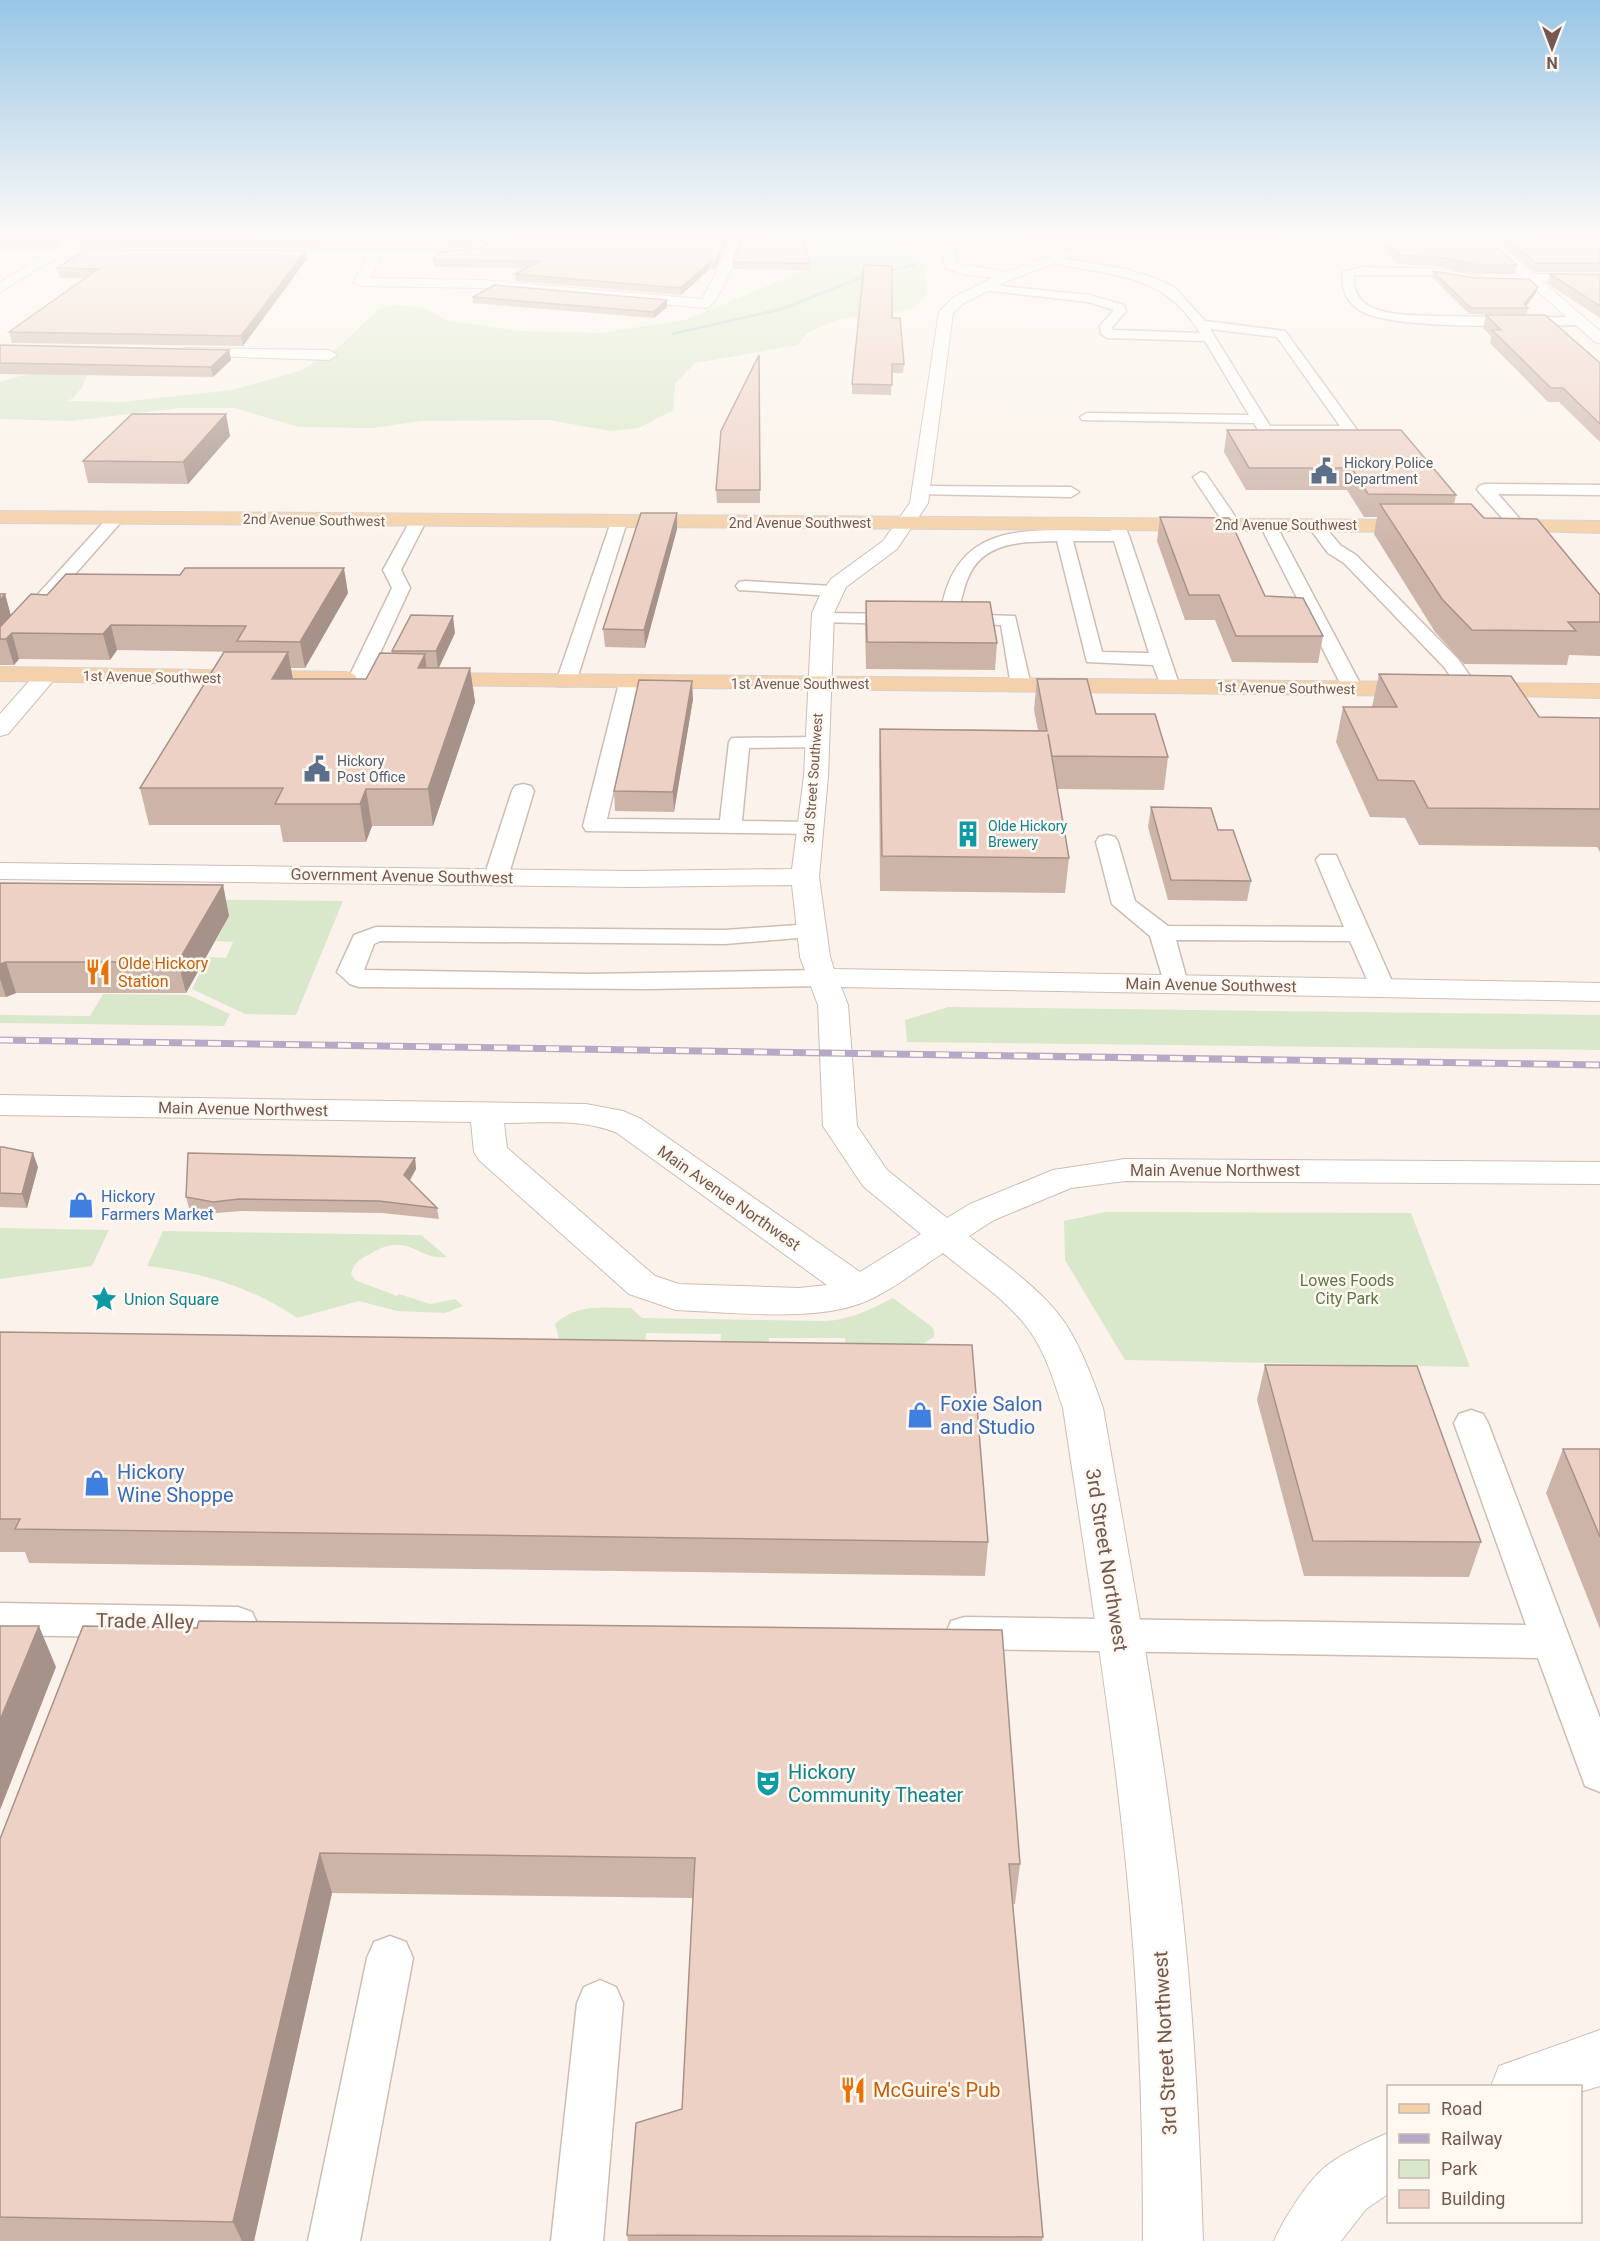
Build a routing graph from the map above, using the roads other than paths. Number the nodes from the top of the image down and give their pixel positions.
1 (942, 340) edge
2 (1210, 340) edge
3 (1285, 340) edge
4 (166, 352) edge
5 (329, 355) dead end
6 (1087, 417) dead end
7 (1258, 419) junction
8 (1202, 477) dead end
9 (1600, 490) edge
10 (922, 491) junction
11 (1071, 492) dead end
12 (0, 517) edge
13 (116, 518) junction
14 (418, 521) junction
15 (619, 522) junction
16 (907, 524) junction
17 (1233, 525) junction
18 (1268, 525) junction
19 (1316, 526) junction
20 (1436, 526) edge
21 (1483, 526) edge
22 (1518, 526) junction
23 (1600, 527) edge
24 (1119, 530) junction
25 (1064, 537) junction
26 (745, 586) dead end
27 (832, 591) junction
28 (939, 614) junction
29 (822, 618) junction
30 (0, 647) edge
31 (1160, 659) junction
32 (0, 674) edge
33 (47, 675) junction
34 (358, 679) junction
35 (381, 680) edge
36 (404, 680) edge
37 (566, 682) junction
38 (628, 683) junction
39 (819, 684) junction
40 (1021, 686) junction
41 (1170, 687) junction
42 (1353, 689) junction
43 (1470, 690) junction
44 (1600, 691) edge
45 (0, 729) edge
46 (817, 743) junction
47 (523, 791) dead end
48 (730, 827) junction
49 (810, 829) junction
50 (1107, 842) dead end
51 (1328, 860) dead end
52 (0, 871) edge
53 (496, 877) junction
54 (805, 877) junction
55 (812, 931) junction
56 (1162, 933) junction
57 (1359, 934) junction
58 (821, 978) junction
59 (1175, 984) junction
60 (1382, 988) junction
61 (1600, 992) edge
62 (0, 1105) edge
63 (487, 1115) junction
64 (1600, 1173) edge
65 (947, 1235) junction
66 (859, 1290) junction
67 (1472, 1423) dead end
68 (0, 1619) edge
69 (275, 1623) edge
70 (930, 1632) edge
71 (1119, 1635) junction
72 (1552, 1642) junction
73 (1600, 1773) edge
74 (390, 1958) dead end
75 (600, 2003) dead end
76 (1600, 2058) edge
77 (1522, 2085) edge
78 (1387, 2163) edge
79 (334, 2241) edge
80 (577, 2241) edge
81 (1173, 2241) edge
82 (1304, 2241) edge

1 - 10 street, 3rd Street Southwest
2 - 7 lane
3 - 7 lane
4 - 5 street
6 - 7 lane
8 - 17 lane
9 - 22 lane
10 - 11 lane
10 - 16 street, 3rd Street Southwest
12 - 13 main road, 2nd Avenue Southwest
13 - 14 main road, 2nd Avenue Southwest
13 - 30 lane
14 - 15 main road, 2nd Avenue Southwest
14 - 34 lane
15 - 16 main road, 2nd Avenue Southwest
15 - 37 lane
16 - 24 main road, 2nd Avenue Southwest
16 - 27 street, 3rd Street Southwest
17 - 18 main road, 2nd Avenue Southwest
17 - 24 main road, 2nd Avenue Southwest
18 - 19 main road, 2nd Avenue Southwest
18 - 42 lane
19 - 20 main road, 2nd Avenue Southwest
19 - 43 lane
21 - 22 main road
22 - 23 main road
24 - 25 lane
24 - 31 lane
25 - 28 lane
25 - 31 lane
26 - 27 lane
27 - 29 street, 3rd Street Southwest
28 - 29 lane
28 - 40 lane
29 - 39 street, 3rd Street Southwest
31 - 41 lane
32 - 33 main road, 1st Avenue Southwest
33 - 34 main road, 1st Avenue Southwest
33 - 45 street
34 - 35 main road, 1st Avenue Southwest
36 - 37 main road, 1st Avenue Southwest
37 - 38 main road, 1st Avenue Southwest
38 - 39 main road, 1st Avenue Southwest
38 - 48 lane
39 - 40 main road, 1st Avenue Southwest
39 - 46 street, 3rd Street Southwest
40 - 41 main road, 1st Avenue Southwest
41 - 42 main road, 1st Avenue Southwest
42 - 43 main road, 1st Avenue Southwest
43 - 44 main road, 1st Avenue Southwest
46 - 48 lane
46 - 49 street, 3rd Street Southwest
47 - 53 lane
48 - 49 lane
49 - 54 street, 3rd Street Southwest
50 - 56 lane
51 - 57 lane
52 - 53 street, Government Avenue Southwest
53 - 54 street, Government Avenue Southwest
54 - 55 street, 3rd Street Southwest
55 - 58 street, 3rd Street Southwest
55 - 58 lane
56 - 57 lane
56 - 59 lane
57 - 60 lane
58 - 59 street, Main Avenue Southwest
58 - 65 street, 3rd Street Northwest
59 - 60 street, Main Avenue Southwest
60 - 61 street, Main Avenue Southwest
62 - 63 street, Main Avenue Northwest
63 - 66 street, Main Avenue Northwest
63 - 66 street, Main Avenue Northwest
64 - 65 street, Main Avenue Northwest
65 - 66 street, Main Avenue Northwest
65 - 71 street, 3rd Street Northwest
67 - 72 lane
68 - 69 lane, Trade Alley
70 - 71 lane
71 - 72 lane
71 - 81 street, 3rd Street Northwest
72 - 73 lane
74 - 79 lane
75 - 80 lane
76 - 77 street
78 - 82 street

